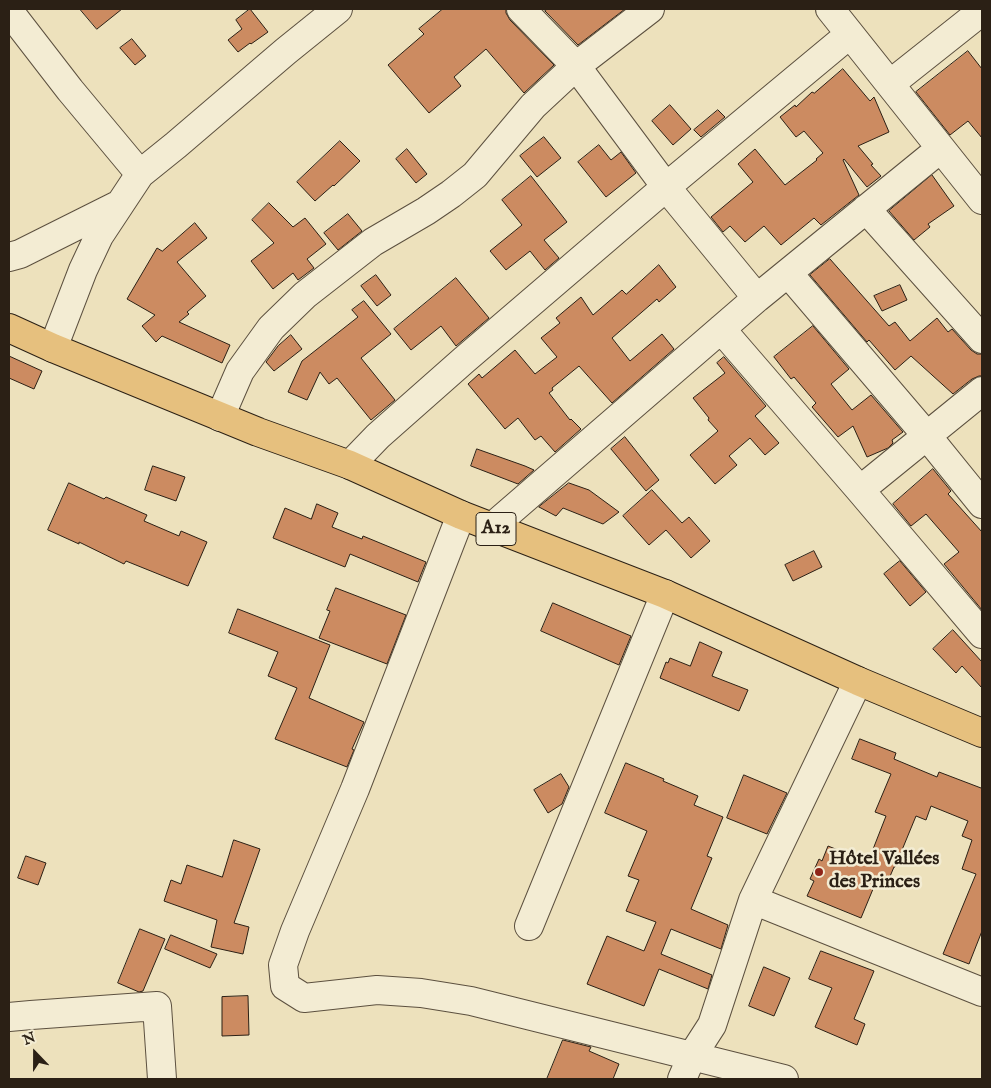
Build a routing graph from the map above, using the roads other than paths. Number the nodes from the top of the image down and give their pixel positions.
1 (338, 9) edge
2 (521, 9) edge
3 (650, 9) edge
4 (830, 9) edge
5 (9, 11) edge
6 (982, 11) edge
7 (850, 34) junction
8 (576, 66) junction
9 (890, 84) junction
10 (940, 149) junction
11 (140, 174) junction
12 (666, 187) junction
13 (982, 200) edge
14 (121, 203) junction
15 (866, 210) junction
16 (9, 258) edge
17 (788, 273) junction
18 (757, 298) junction
19 (9, 328) edge
20 (721, 329) junction
21 (982, 339) edge
22 (53, 348) junction
23 (982, 391) edge
24 (220, 416) junction
25 (927, 436) junction
26 (350, 465) junction
27 (860, 490) junction
28 (982, 504) edge
29 (461, 515) junction
30 (492, 527) junction
31 (665, 594) junction
32 (982, 634) edge
33 (858, 681) junction
34 (977, 726) edge
35 (754, 900) junction
36 (529, 926) dead end
37 (982, 992) edge
38 (9, 1017) edge
39 (687, 1068) edge
40 (162, 1079) edge
41 (784, 1079) edge

1 - 11 street
2 - 8 street
3 - 8 street
4 - 7 street
5 - 11 street
6 - 9 street
7 - 9 street
7 - 12 street
8 - 12 street
8 - 24 street
9 - 10 street
10 - 13 street
10 - 15 street
11 - 14 street
12 - 18 street
12 - 26 street
14 - 16 street
14 - 22 street
15 - 17 street
15 - 21 street
17 - 18 street
17 - 25 street
18 - 20 street
19 - 22 main road, A12
20 - 27 street
20 - 30 street
22 - 24 main road, A12
23 - 25 street
24 - 26 main road, A12
25 - 27 street
25 - 28 street
26 - 29 main road, A12
27 - 32 street
29 - 30 main road, A12
29 - 39 street
30 - 31 main road, A12
31 - 33 main road, A12
31 - 36 street
33 - 34 main road, A12
33 - 35 street
35 - 37 street
35 - 39 street
38 - 40 street
39 - 41 street

